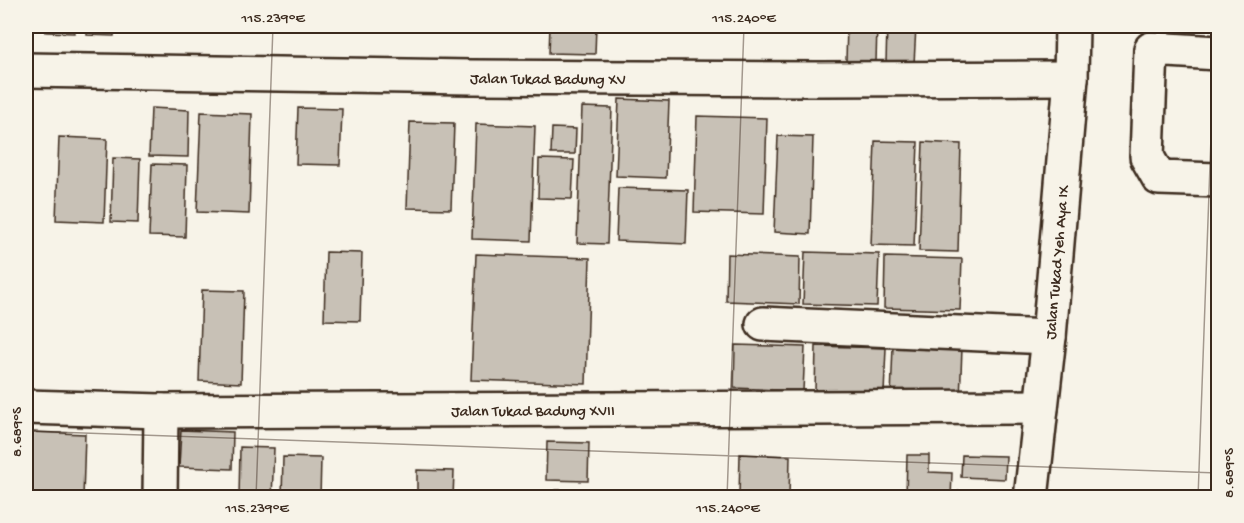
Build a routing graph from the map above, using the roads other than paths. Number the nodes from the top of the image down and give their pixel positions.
1 (1072, 26) edge
2 (1218, 53) edge
3 (26, 70) edge
4 (1071, 78) junction
5 (1218, 180) edge
6 (763, 324) dead end
7 (1049, 337) junction
8 (26, 407) edge
9 (1041, 407) junction
10 (160, 411) junction
11 (160, 498) edge
12 (1031, 498) edge

1 - 4 street, Jalan Tukad Yeh Aya IX
2 - 5 street
3 - 4 street, Jalan Tukad Badung XV
4 - 7 street, Jalan Tukad Yeh Aya IX
6 - 7 street
7 - 9 street, Jalan Tukad Yeh Aya IX
8 - 10 street, Jalan Tukad Badung XVII
9 - 10 street, Jalan Tukad Badung XVII
9 - 12 street, Jalan Tukad Yeh Aya IX
10 - 11 street

